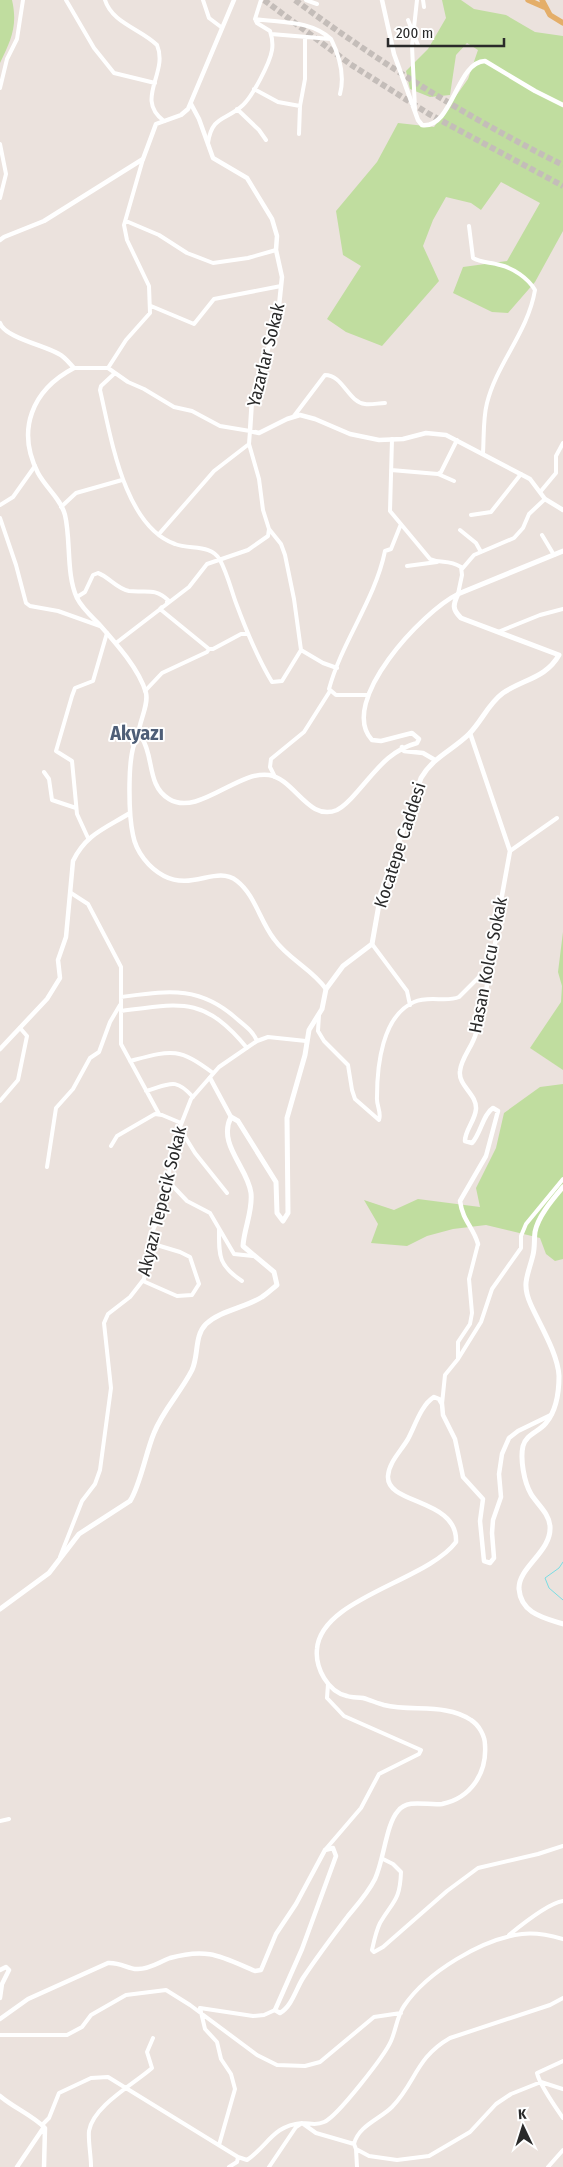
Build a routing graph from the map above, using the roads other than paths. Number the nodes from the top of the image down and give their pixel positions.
1 (23, 0) edge
2 (66, 0) edge
3 (105, 0) edge
4 (202, 0) edge
5 (234, 0) edge
6 (260, 0) edge
7 (306, 0) edge
8 (382, 0) edge
9 (417, 0) edge
10 (424, 0) edge
11 (528, 0) edge
12 (542, 0) edge
13 (317, 4) dead end
14 (424, 7) dead end
15 (544, 7) junction
16 (255, 19) junction
17 (408, 20) dead end
18 (563, 23) edge
19 (221, 26) junction
20 (414, 31) junction
21 (271, 34) junction
22 (305, 37) junction
23 (331, 39) junction
24 (418, 45) dead end
25 (155, 83) junction
26 (0, 88) edge
27 (254, 89) junction
28 (340, 94) dead end
29 (191, 104) junction
30 (563, 105) edge
31 (300, 106) junction
32 (237, 109) junction
33 (415, 110) junction
34 (164, 121) junction
35 (299, 134) dead end
36 (266, 140) dead end
37 (208, 143) junction
38 (0, 144) edge
39 (144, 159) junction
40 (0, 198) edge
41 (126, 221) junction
42 (470, 226) dead end
43 (0, 240) edge
44 (276, 250) junction
45 (281, 286) junction
46 (151, 306) junction
47 (0, 323) edge
48 (74, 368) junction
49 (108, 368) junction
50 (115, 373) junction
51 (385, 402) dead end
52 (294, 416) junction
53 (250, 432) junction
54 (392, 439) junction
55 (457, 440) junction
56 (563, 443) edge
57 (249, 444) junction
58 (483, 453) junction
59 (35, 466) junction
60 (391, 470) junction
61 (438, 474) junction
62 (521, 474) junction
63 (122, 480) junction
64 (454, 481) dead end
65 (541, 491) junction
66 (545, 499) junction
67 (0, 505) edge
68 (61, 507) junction
69 (563, 510) edge
70 (470, 515) dead end
71 (0, 518) edge
72 (400, 524) junction
73 (269, 529) junction
74 (460, 530) dead end
75 (159, 534) junction
76 (542, 535) dead end
77 (563, 551) edge
78 (481, 552) junction
79 (554, 555) junction
80 (220, 559) junction
81 (436, 562) junction
82 (407, 566) dead end
83 (462, 569) junction
84 (458, 594) junction
85 (77, 597) junction
86 (169, 600) junction
87 (563, 609) edge
88 (100, 626) junction
89 (498, 632) junction
90 (107, 633) junction
91 (247, 634) junction
92 (116, 643) junction
93 (208, 649) junction
94 (301, 650) junction
95 (561, 655) edge
96 (338, 668) junction
97 (145, 691) junction
98 (330, 691) junction
99 (368, 695) junction
100 (470, 733) junction
101 (138, 737) junction
102 (402, 747) junction
103 (434, 760) junction
104 (44, 772) dead end
105 (276, 778) junction
106 (76, 808) junction
107 (130, 812) junction
108 (557, 818) dead end
109 (88, 838) junction
110 (510, 851) junction
111 (71, 893) junction
112 (372, 944) junction
113 (489, 967) junction
114 (326, 989) junction
115 (121, 997) junction
116 (120, 1005) junction
117 (410, 1005) junction
118 (121, 1011) junction
119 (318, 1015) junction
120 (20, 1028) junction
121 (257, 1041) junction
122 (306, 1042) junction
123 (247, 1048) junction
124 (0, 1049) edge
125 (130, 1061) junction
126 (212, 1076) junction
127 (146, 1092) junction
128 (193, 1097) junction
129 (0, 1101) edge
130 (159, 1114) junction
131 (231, 1117) junction
132 (180, 1125) junction
133 (111, 1146) dead end
134 (47, 1167) dead end
135 (563, 1179) edge
136 (168, 1181) junction
137 (563, 1188) edge
138 (227, 1194) dead end
139 (219, 1227) junction
140 (150, 1242) junction
141 (478, 1244) joint
142 (253, 1256) junction
143 (143, 1281) junction
144 (242, 1281) dead end
145 (458, 1359) junction
146 (442, 1404) junction
147 (552, 1414) junction
148 (56, 1566) junction
149 (0, 1609) edge
150 (563, 1624) edge
151 (328, 1684) junction
152 (9, 1819) dead end
153 (0, 1821) edge
154 (563, 1846) edge
155 (325, 1850) junction
156 (383, 1859) junction
157 (563, 1901) edge
158 (508, 1937) junction
159 (563, 1938) edge
160 (0, 1970) edge
161 (0, 1998) edge
162 (563, 1998) edge
163 (275, 2010) junction
164 (200, 2013) junction
165 (401, 2013) junction
166 (0, 2019) edge
167 (0, 2035) edge
168 (154, 2038) dead end
169 (563, 2060) edge
170 (541, 2082) junction
171 (127, 2088) junction
172 (563, 2089) edge
173 (0, 2096) edge
174 (563, 2118) edge
175 (302, 2123) junction
176 (43, 2126) junction
177 (219, 2146) junction
178 (355, 2146) junction
179 (563, 2150) edge
180 (238, 2157) junction
181 (90, 2166) dead end
182 (17, 2167) edge
183 (44, 2167) edge
184 (229, 2167) edge
185 (269, 2167) edge
186 (357, 2167) edge
187 (548, 2167) edge

1 - 26 street
2 - 25 street
3 - 25 street
4 - 19 street
5 - 19 street
6 - 16 street
7 - 13 street
8 - 33 street
9 - 20 street
10 - 14 street
11 - 15 main road
12 - 15 main road
15 - 18 main road
16 - 21 street
16 - 23 street
17 - 20 street
19 - 29 street
20 - 24 street
20 - 33 street
21 - 22 street
21 - 27 street
22 - 23 street
22 - 31 street
23 - 28 street
25 - 34 street
27 - 31 street
27 - 32 street
29 - 34 street
29 - 37 street, Yazarlar Sokak
30 - 33 street
31 - 35 street
32 - 36 street
32 - 37 street
34 - 39 street
37 - 44 street, Yazarlar Sokak
38 - 40 street
39 - 41 street
39 - 43 street
41 - 44 street
41 - 46 street
42 - 58 street
44 - 45 street, Yazarlar Sokak
45 - 46 street
45 - 53 street, Yazarlar Sokak
46 - 49 street
47 - 48 street
48 - 49 street
48 - 59 street
49 - 50 street
50 - 53 street
50 - 63 street
51 - 52 street
52 - 53 street
52 - 54 street
53 - 57 street, Yazarlar Sokak
54 - 55 street
54 - 60 street
55 - 58 street
55 - 61 street
56 - 65 street
57 - 73 street, Yazarlar Sokak
57 - 75 street
58 - 62 street
59 - 67 street
59 - 68 street
60 - 61 street
60 - 72 street
61 - 64 street
62 - 65 street
62 - 70 street
63 - 68 street
63 - 75 street
65 - 66 street
66 - 69 street
66 - 78 street
68 - 85 street
71 - 88 street
72 - 81 street
72 - 96 street
73 - 80 street
73 - 94 street, Yazarlar Sokak
74 - 78 street
75 - 80 street
76 - 79 street
77 - 79 main road
78 - 83 street
79 - 84 main road
80 - 86 street
80 - 91 street
81 - 82 street
81 - 83 street
83 - 84 street
84 - 89 main road
84 - 99 street
85 - 86 street
85 - 88 street
86 - 92 street
86 - 93 street
87 - 89 street
88 - 90 street
89 - 95 main road
90 - 92 street
90 - 106 street
91 - 93 street
91 - 94 street
92 - 97 street
93 - 97 street
94 - 96 street
95 - 100 main road, Kocatepe Caddesi
96 - 98 street
97 - 101 street
98 - 99 street
98 - 105 street
99 - 102 street
100 - 103 main road, Kocatepe Caddesi
100 - 110 street, Hasan Kolcu Sokak
101 - 105 street
101 - 107 street
102 - 103 street
102 - 105 street
103 - 112 main road, Kocatepe Caddesi
104 - 106 street
106 - 109 street
107 - 109 street
107 - 114 street
108 - 110 street
109 - 111 street
110 - 113 street, Hasan Kolcu Sokak
111 - 115 street
111 - 120 street
112 - 114 main road
112 - 117 street
113 - 117 street
113 - 141 street, Hasan Kolcu Sokak
114 - 119 main road
115 - 116 street
115 - 121 street
116 - 118 street
116 - 134 street
117 - 119 street
118 - 123 street
118 - 125 street
119 - 122 main road
120 - 124 street
120 - 129 street
121 - 122 street, Akyazı Tepecik Sokak
121 - 123 street, Akyazı Tepecik Sokak
122 - 131 main road
123 - 126 street, Akyazı Tepecik Sokak
125 - 126 street
125 - 127 street
126 - 128 street, Akyazı Tepecik Sokak
126 - 131 street
127 - 128 street
127 - 130 street
128 - 132 street, Akyazı Tepecik Sokak
130 - 132 street
130 - 133 street
131 - 142 main road
132 - 136 street, Akyazı Tepecik Sokak
132 - 138 street
135 - 145 street
136 - 139 street
136 - 140 street, Akyazı Tepecik Sokak
137 - 147 main road
139 - 142 street
139 - 144 street
140 - 143 street, Akyazı Tepecik Sokak
140 - 143 street
141 - 145 street
142 - 148 main road
143 - 148 street, Akyazı Tepecik Sokak
145 - 146 street
146 - 147 street
146 - 151 street
147 - 150 main road
148 - 149 main road
151 - 155 street
151 - 156 street
152 - 153 street
154 - 156 street
155 - 163 street
155 - 166 street
156 - 163 street
157 - 158 street
158 - 159 street
158 - 165 street
160 - 161 street
162 - 178 street
163 - 164 street
164 - 165 street
164 - 167 street
164 - 177 street
165 - 175 street
168 - 171 street
169 - 170 street
170 - 172 street
170 - 174 street
170 - 178 street
171 - 176 street
171 - 177 street
171 - 181 street
173 - 176 street
175 - 178 street
175 - 180 street
175 - 185 street
176 - 182 street
176 - 183 street
177 - 180 street
178 - 186 street
179 - 187 street
180 - 184 street

